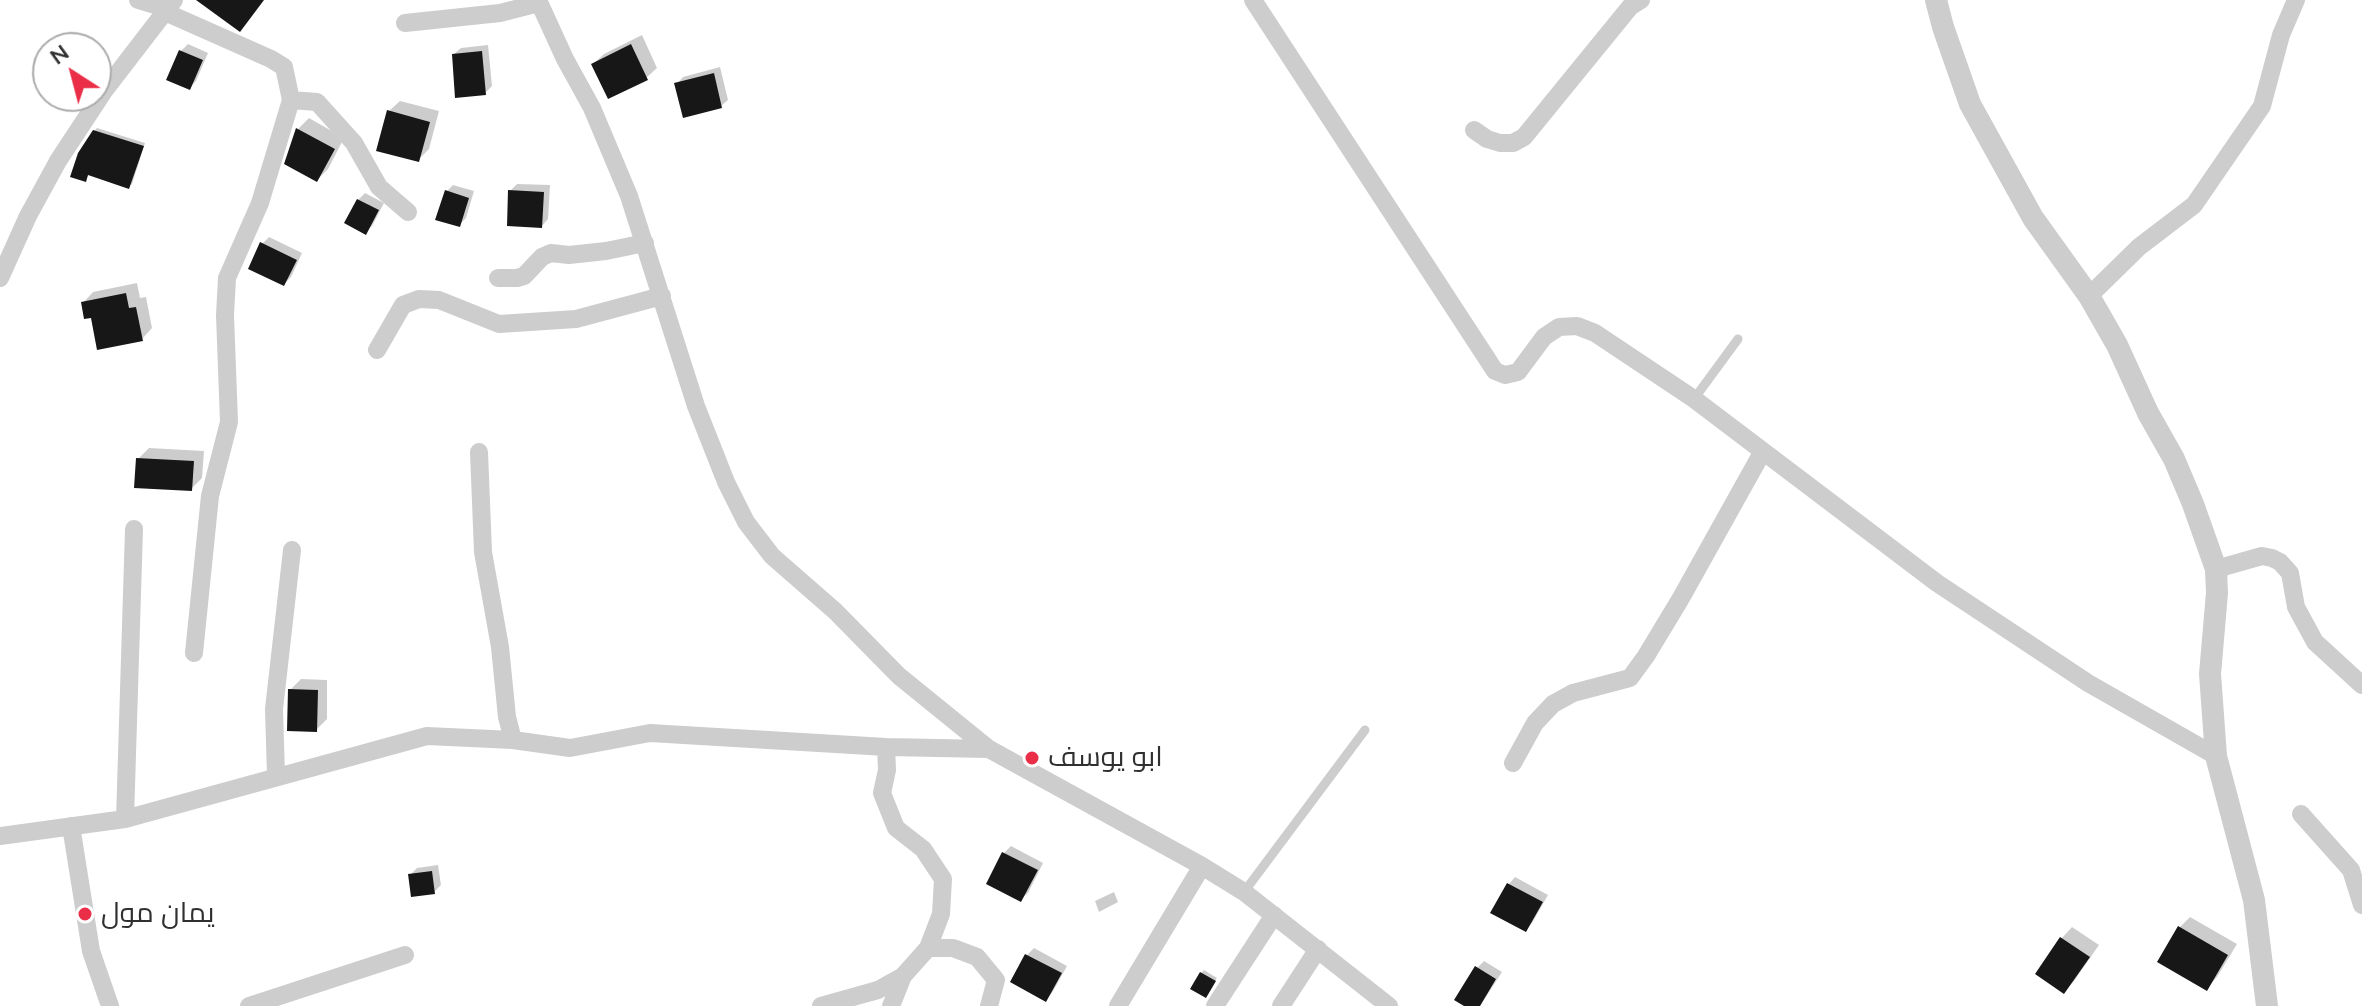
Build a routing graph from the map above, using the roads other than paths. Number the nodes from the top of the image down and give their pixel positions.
1 (138, 0) edge
2 (1253, 0) edge
3 (1641, 0) edge
4 (1936, 0) edge
5 (2296, 0) edge
6 (539, 2) edge
7 (169, 6) edge
8 (405, 23) dead end
9 (291, 100) junction
10 (1474, 130) dead end
11 (408, 212) dead end
12 (645, 243) junction
13 (0, 278) edge
14 (498, 278) dead end
15 (662, 296) junction
16 (2089, 296) junction
17 (1738, 339) dead end
18 (377, 350) dead end
19 (1694, 399) junction
20 (1763, 451) junction
21 (479, 452) dead end
22 (134, 529) dead end
23 (292, 550) dead end
24 (2216, 569) junction
25 (194, 653) dead end
26 (2362, 685) edge
27 (1365, 730) dead end
28 (513, 740) junction
29 (886, 747) junction
30 (989, 749) junction
31 (2216, 756) junction
32 (1513, 763) dead end
33 (276, 776) junction
34 (2301, 814) dead end
35 (125, 819) junction
36 (71, 826) junction
37 (0, 836) edge
38 (1202, 866) junction
39 (1244, 892) junction
40 (2362, 905) edge
41 (1274, 915) junction
42 (928, 948) junction
43 (1318, 949) junction
44 (405, 955) dead end
45 (903, 976) junction
46 (110, 1006) edge
47 (249, 1006) edge
48 (821, 1006) edge
49 (891, 1006) edge
50 (989, 1006) edge
51 (1118, 1006) edge
52 (1215, 1006) edge
53 (1281, 1006) edge
54 (1389, 1006) edge
55 (2267, 1006) edge

1 - 7 street
2 - 19 street
3 - 10 street
4 - 16 street
5 - 16 street
6 - 8 street
6 - 12 street
7 - 9 street
7 - 13 street
9 - 11 street
9 - 25 street
12 - 14 street
12 - 15 street
15 - 18 street
15 - 30 street
16 - 24 street
17 - 19 lane
19 - 20 street
20 - 31 street
20 - 32 street
21 - 28 street
22 - 35 street
23 - 33 street
24 - 26 street
24 - 31 street
27 - 39 lane
28 - 29 street
28 - 33 street
29 - 30 street
29 - 42 street
30 - 38 street
31 - 55 street
33 - 35 street
34 - 40 street
35 - 36 street
36 - 37 street
36 - 46 street
38 - 39 street
38 - 51 street
39 - 41 street
41 - 43 street
41 - 52 street
42 - 45 street
42 - 50 street
43 - 53 street
43 - 54 street
44 - 47 street
45 - 48 street
45 - 49 street

